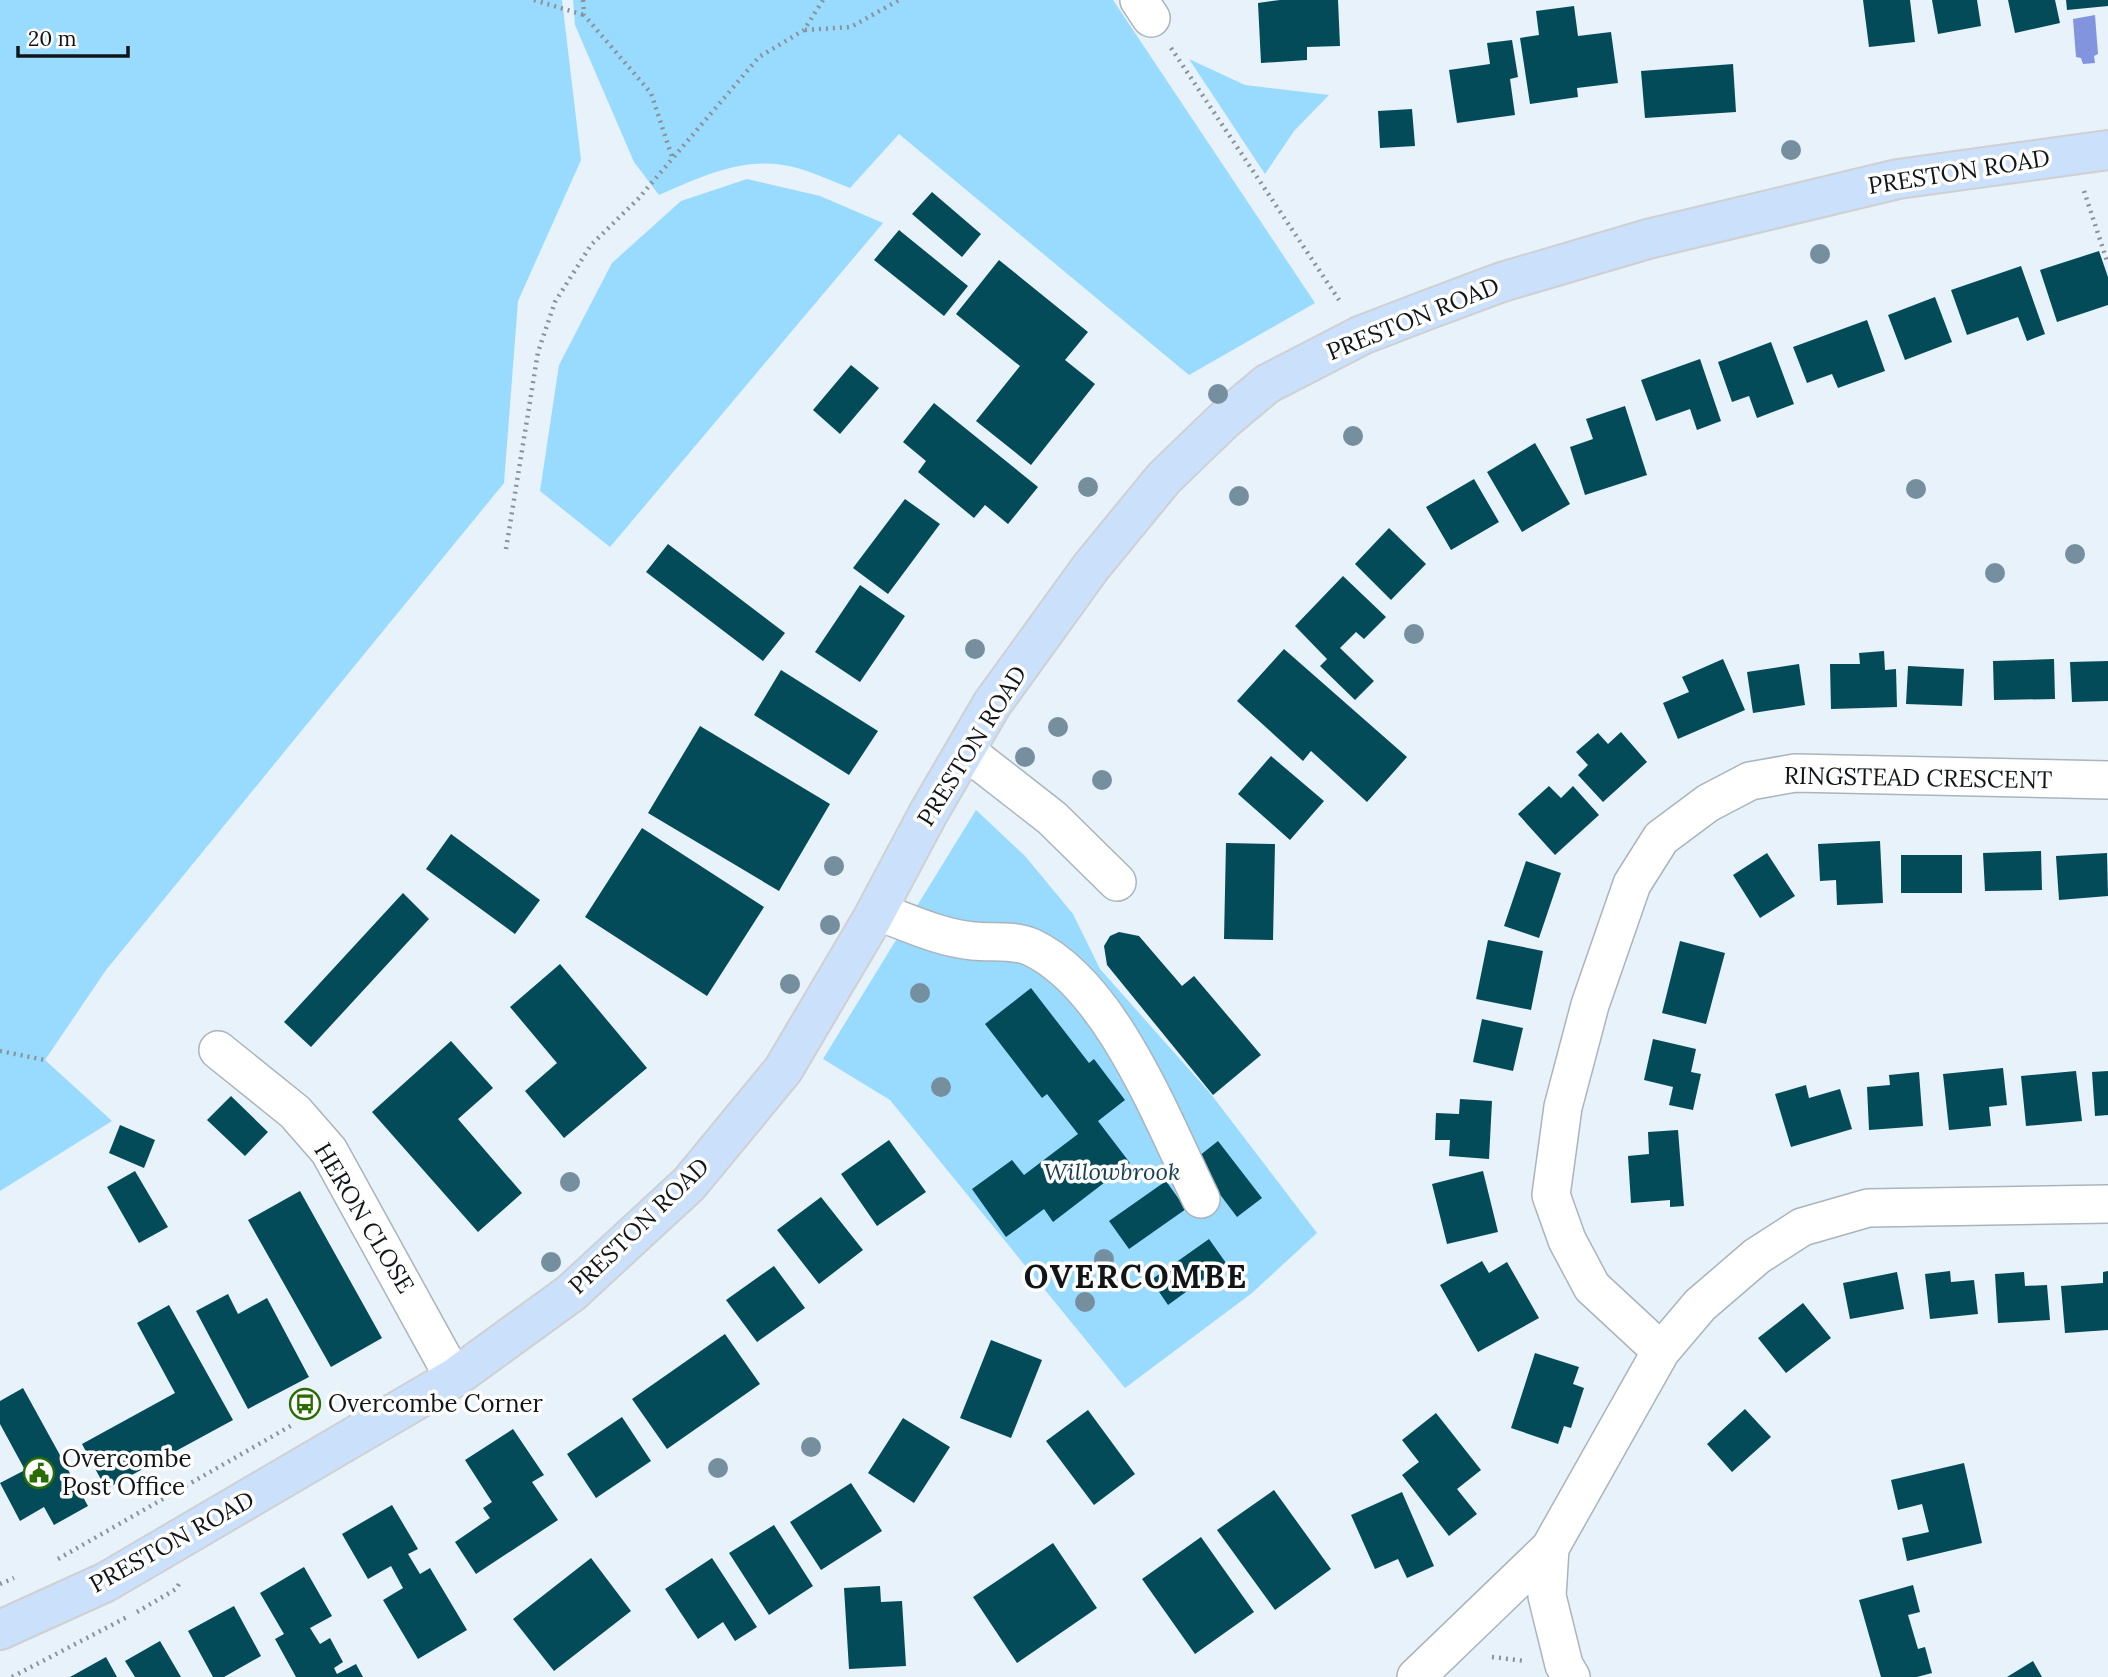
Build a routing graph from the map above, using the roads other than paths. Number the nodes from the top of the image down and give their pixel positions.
1 (2090, 151) edge
2 (966, 751) junction
3 (2108, 780) edge
4 (1117, 882) dead end
5 (876, 911) junction
6 (218, 1050) dead end
7 (1201, 1199) dead end
8 (2108, 1204) edge
9 (1661, 1351) junction
10 (454, 1378) junction
11 (1550, 1548) junction
12 (0, 1629) edge
13 (1567, 1671) edge
14 (1416, 1677) edge

1 - 2 main road, PRESTON ROAD
2 - 4 street
2 - 5 main road, PRESTON ROAD
3 - 9 street, RINGSTEAD CRESCENT
5 - 7 street
5 - 10 main road, PRESTON ROAD
6 - 10 street, HERON CLOSE
8 - 9 street
9 - 11 street
10 - 12 main road, PRESTON ROAD
11 - 13 street
11 - 14 street

